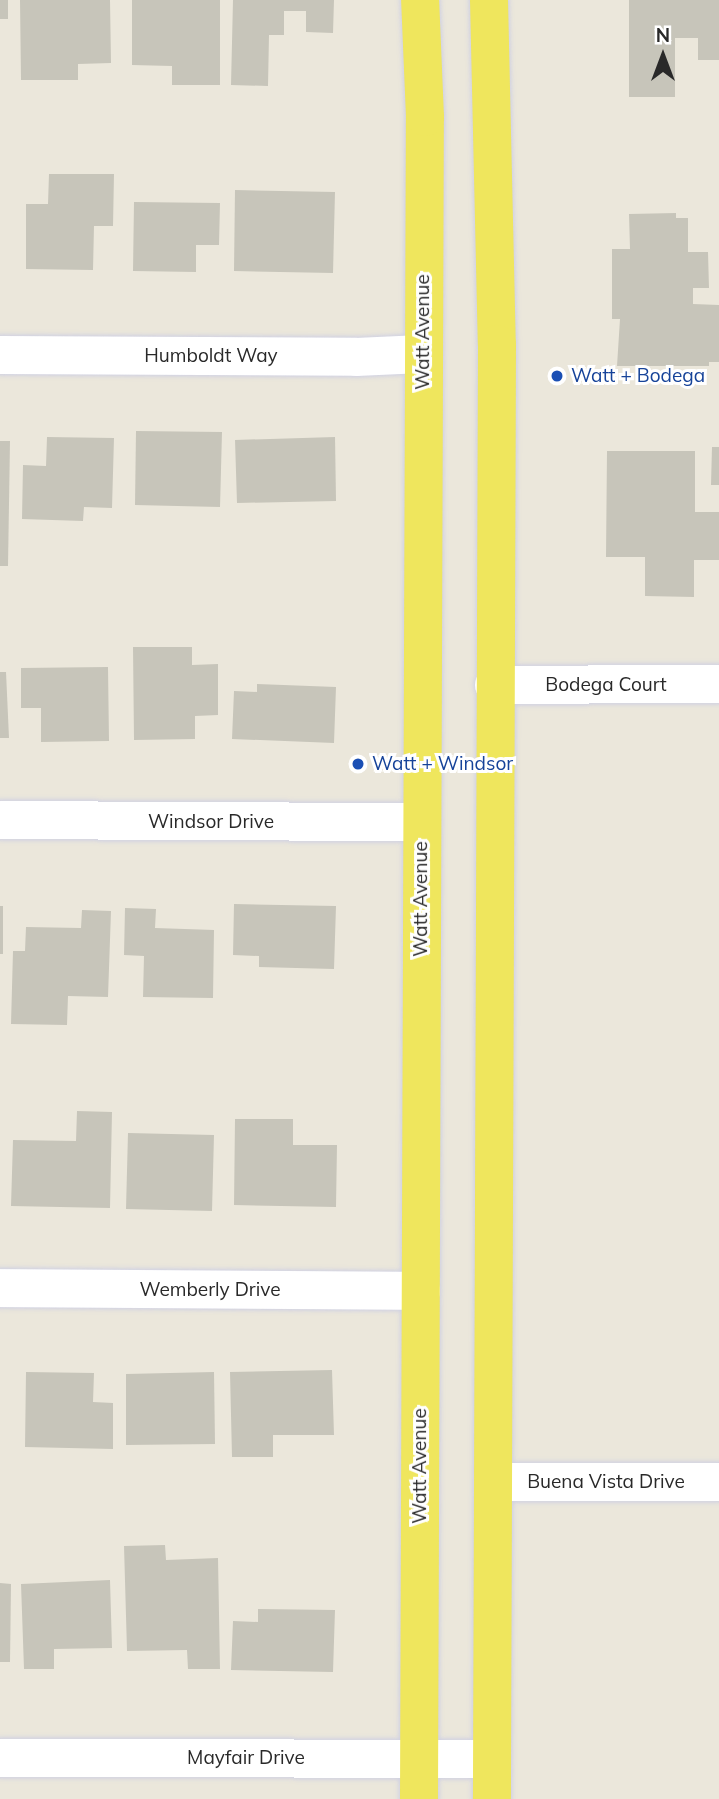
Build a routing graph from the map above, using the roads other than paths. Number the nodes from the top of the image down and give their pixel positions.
1 (420, 0) edge
2 (489, 0) edge
3 (422, 354) junction
4 (0, 355) edge
5 (719, 684) edge
6 (494, 685) junction
7 (0, 820) edge
8 (422, 822) junction
9 (0, 1288) edge
10 (421, 1291) junction
11 (493, 1482) junction
12 (719, 1482) edge
13 (0, 1758) edge
14 (419, 1758) junction
15 (492, 1759) junction
16 (419, 1799) edge
17 (492, 1799) edge

1 - 3 main road, Watt Avenue
2 - 6 main road
3 - 4 street, Humboldt Way
3 - 8 main road, Watt Avenue
5 - 6 street, Bodega Court
6 - 11 main road
7 - 8 street, Windsor Drive
8 - 10 main road, Watt Avenue
9 - 10 street, Wemberly Drive
10 - 14 main road, Watt Avenue
11 - 12 street, Buena Vista Drive
11 - 15 main road
13 - 14 street, Mayfair Drive
14 - 15 street, Mayfair Drive
14 - 16 main road, Watt Avenue
15 - 17 main road

